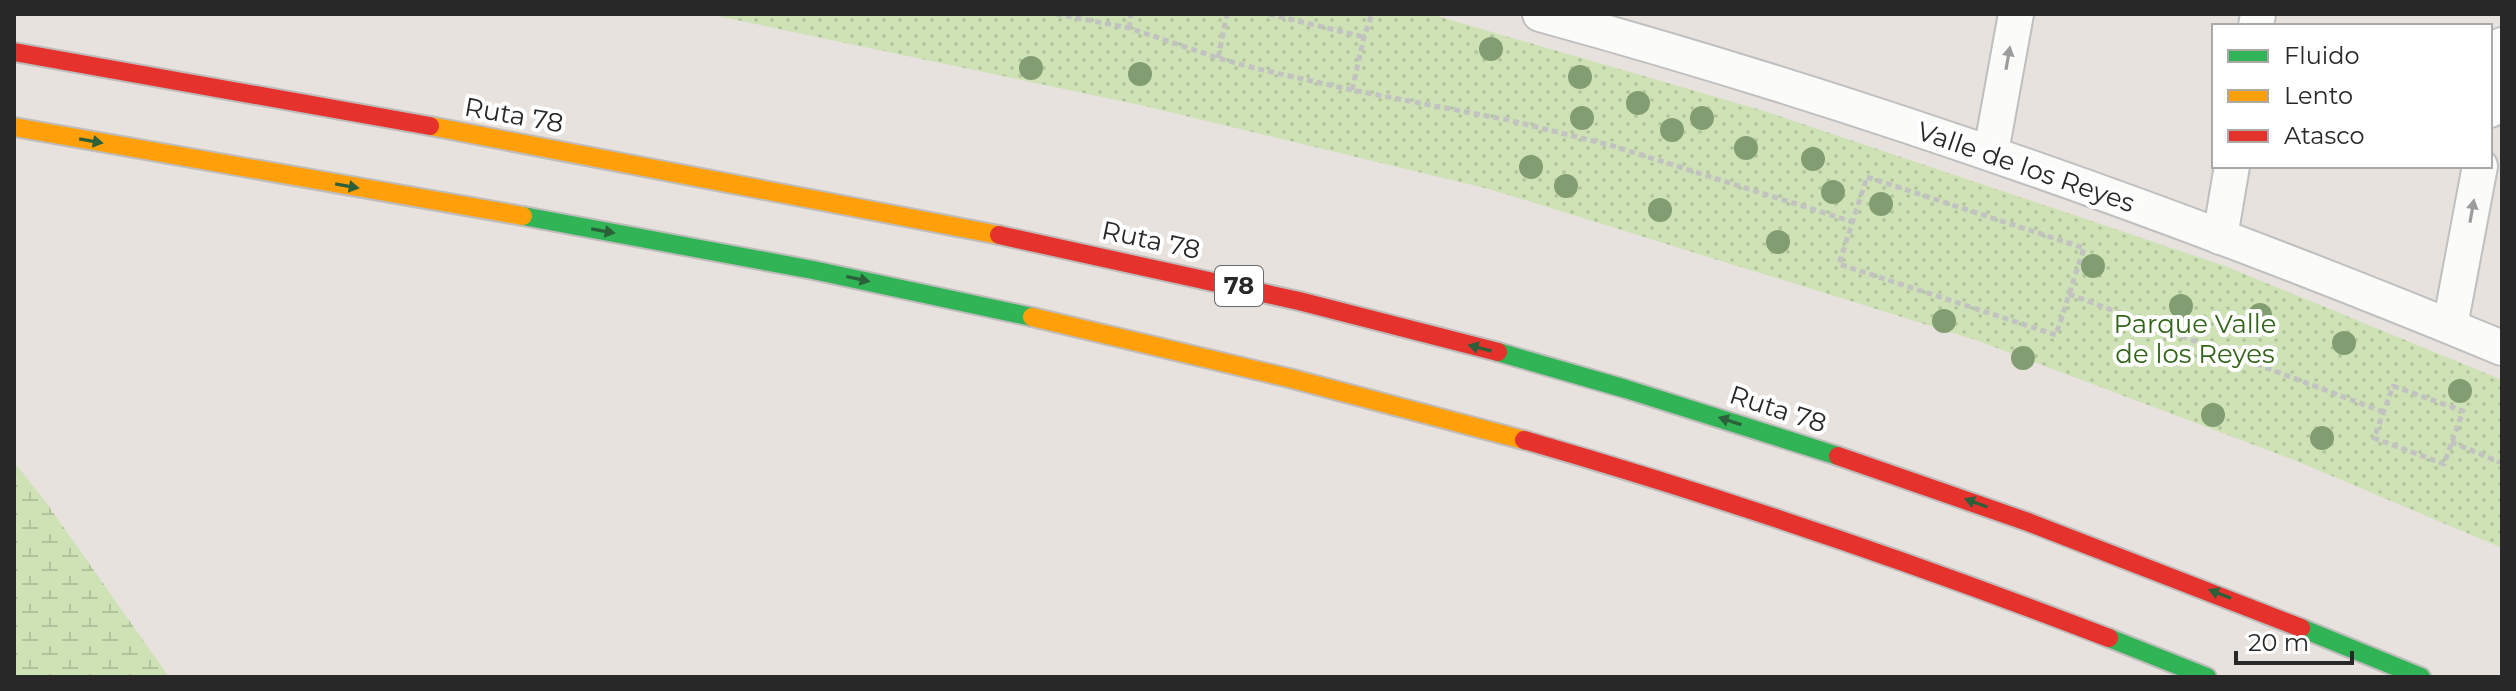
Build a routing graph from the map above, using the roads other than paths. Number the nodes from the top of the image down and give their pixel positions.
1 (1540, 14) edge
2 (2016, 14) edge
3 (2502, 45) edge
4 (14, 52) edge
5 (2492, 99) edge
6 (14, 127) edge
7 (1991, 152) junction
8 (2232, 168) edge
9 (2480, 168) edge
10 (2220, 237) junction
11 (2450, 326) junction
12 (2502, 348) edge
13 (2207, 677) edge
14 (2421, 677) edge

1 - 7 street, Valle de los Reyes
7 -> 2 street
3 - 5 street
14 -> 4 highway, Ruta 78 / 78
6 -> 13 highway
7 - 10 street, Valle de los Reyes
8 - 10 street
11 -> 9 street
10 - 11 street, Valle de los Reyes
11 - 12 street, Valle de los Reyes

